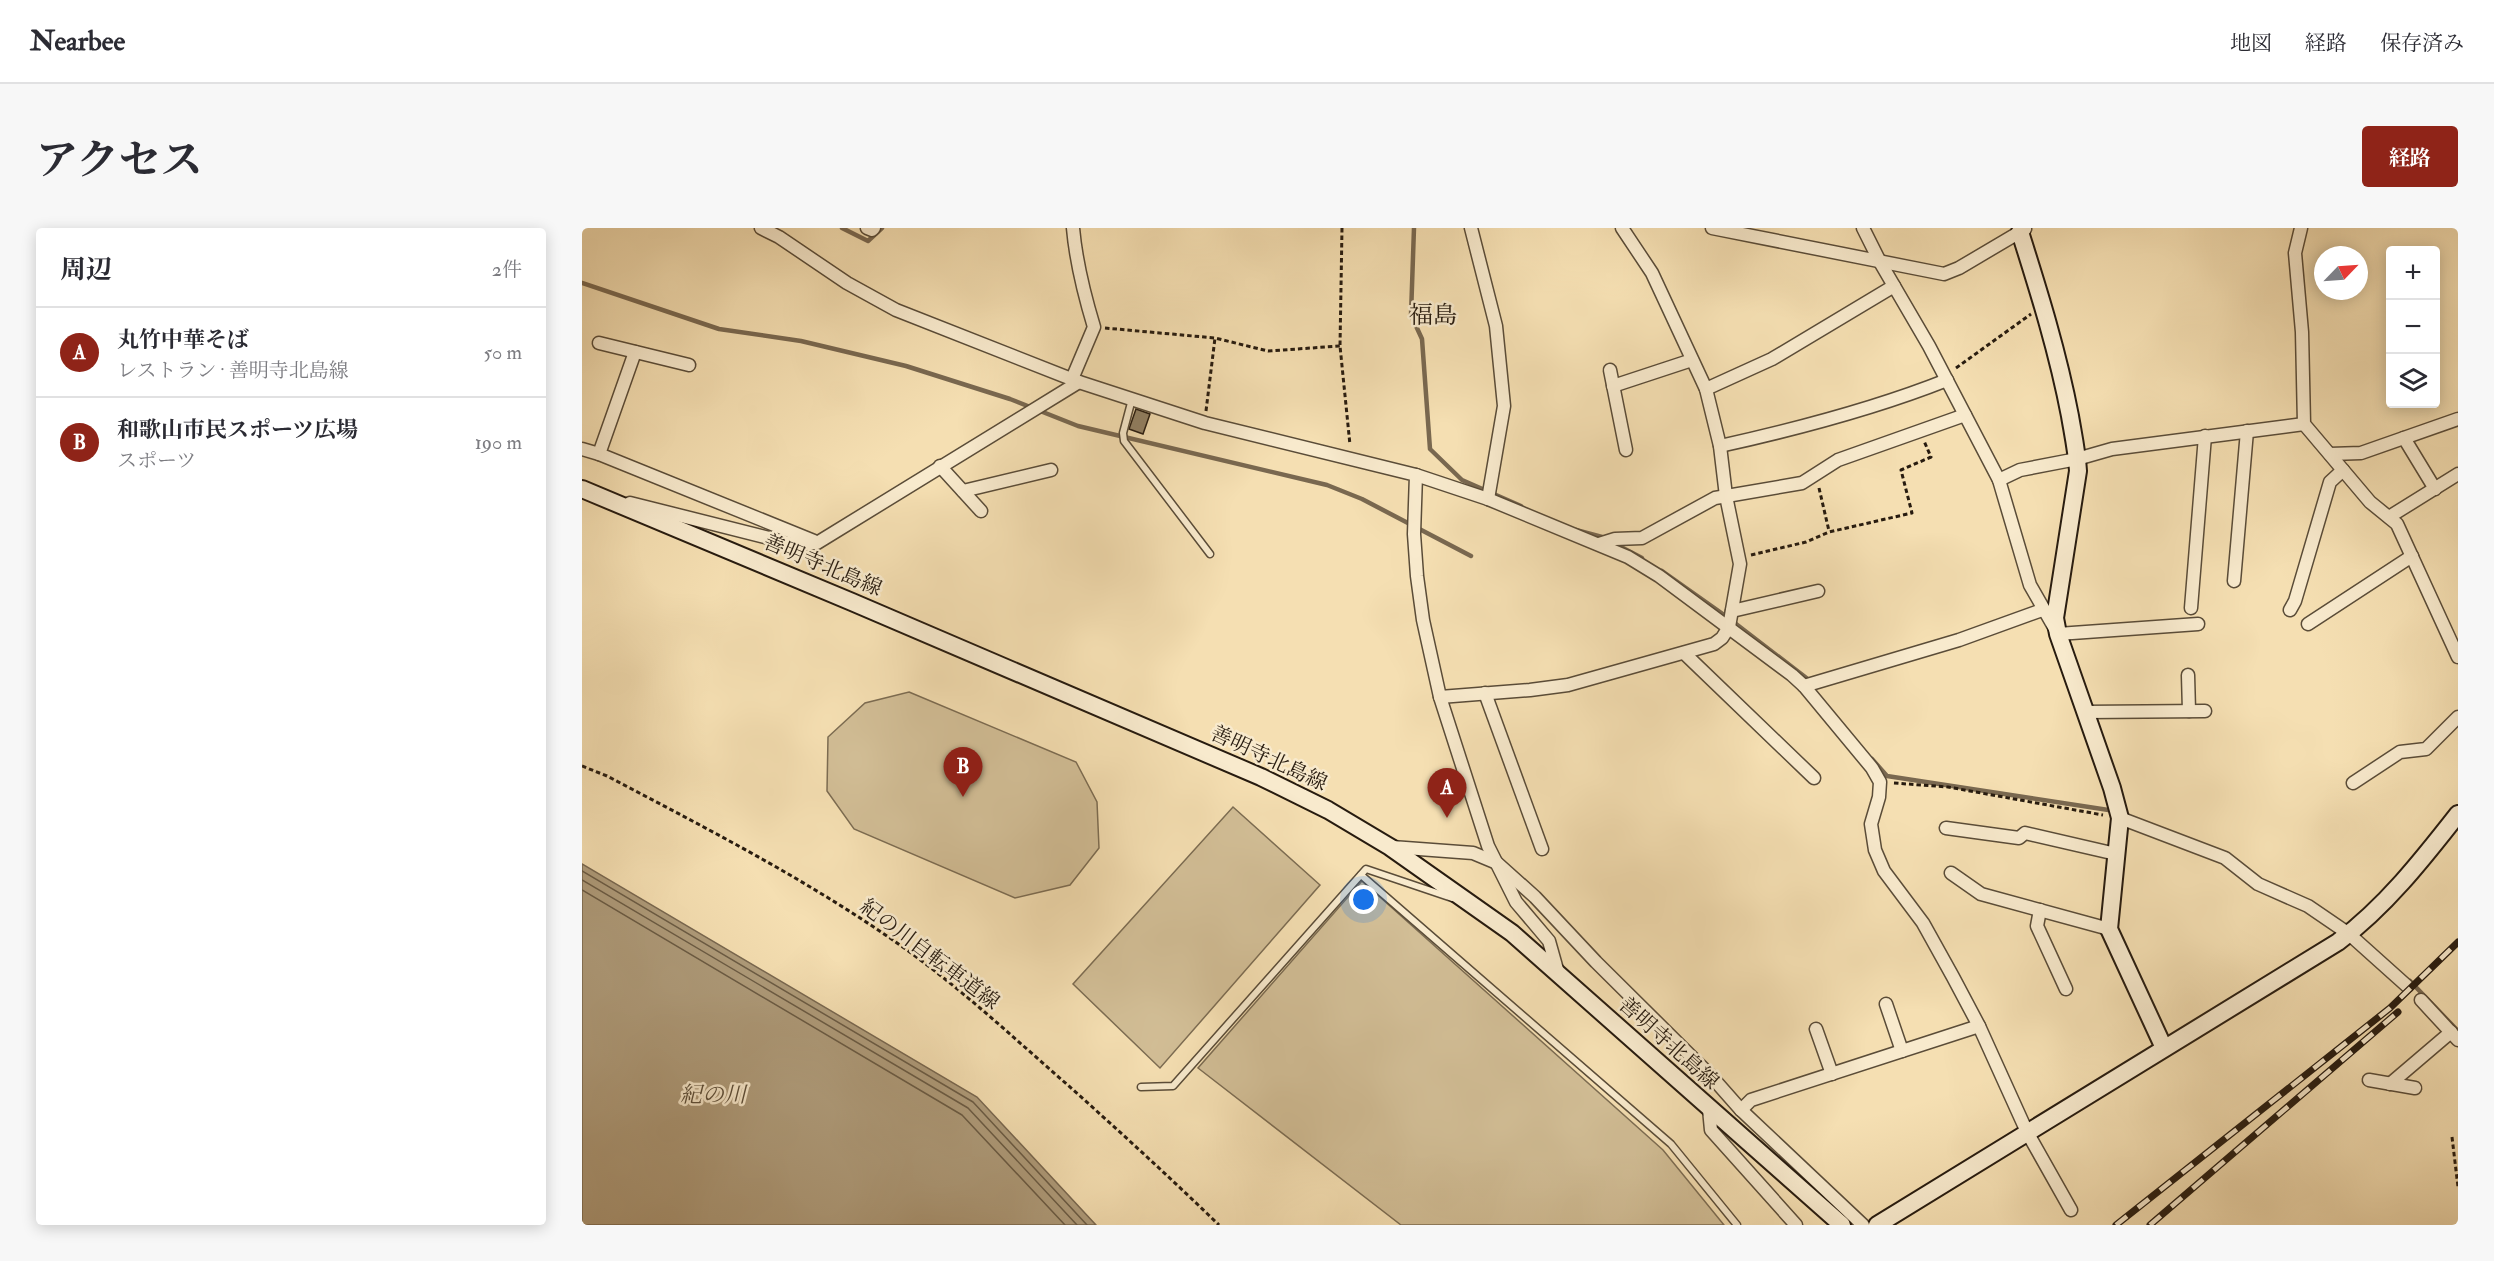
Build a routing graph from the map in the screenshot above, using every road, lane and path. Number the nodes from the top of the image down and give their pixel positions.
1 (761, 228) edge
2 (867, 228) edge
3 (874, 228) edge
4 (1073, 228) edge
5 (1342, 228) edge
6 (1471, 228) edge
7 (1622, 228) edge
8 (1712, 228) edge
9 (1863, 228) edge
10 (2301, 228) edge
11 (2023, 230) edge
12 (1880, 262) junction
13 (1894, 286) junction
14 (2043, 306) junction
15 (1094, 327) junction
16 (1215, 338) junction
17 (599, 342) dead end
18 (1340, 346) junction
19 (635, 351) junction
20 (1692, 360) junction
21 (689, 365) dead end
22 (1610, 370) dead end
23 (1946, 378) junction
24 (1075, 380) junction
25 (1613, 386) junction
26 (1706, 389) junction
27 (1132, 399) junction
28 (1965, 415) junction
29 (2458, 419) edge
30 (1205, 423) junction
31 (2304, 424) junction
32 (1921, 431) junction
33 (2247, 431) junction
34 (2205, 436) junction
35 (2404, 438) junction
36 (1720, 446) junction
37 (582, 448) edge
38 (1626, 450) dead end
39 (599, 454) junction
40 (2330, 454) junction
41 (1351, 459) junction
42 (2078, 459) junction
43 (940, 466) junction
44 (1051, 470) dead end
45 (2343, 470) junction
46 (1816, 474) junction
47 (2458, 474) edge
48 (1416, 476) junction
49 (1999, 480) junction
50 (2435, 489) junction
51 (586, 491) edge
52 (963, 491) junction
53 (1489, 495) junction
54 (1726, 496) junction
55 (981, 511) dead end
56 (2389, 517) junction
57 (1829, 532) junction
58 (1606, 542) junction
59 (818, 543) junction
60 (1210, 554) dead end
61 (2412, 556) junction
62 (1738, 558) junction
63 (2234, 581) dead end
64 (1818, 591) dead end
65 (2191, 608) dead end
66 (2042, 610) junction
67 (2290, 610) dead end
68 (1731, 619) junction
69 (2198, 624) dead end
70 (2308, 624) dead end
71 (2058, 634) junction
72 (1684, 653) junction
73 (2458, 657) edge
74 (2188, 675) dead end
75 (1804, 686) junction
76 (1485, 693) junction
77 (1440, 697) junction
78 (2189, 711) junction
79 (2205, 711) dead end
80 (2085, 712) junction
81 (2458, 717) edge
82 (582, 766) edge
83 (1814, 778) dead end
84 (1880, 782) junction
85 (2353, 783) dead end
86 (2119, 814) junction
87 (2458, 814) edge
88 (1946, 828) dead end
89 (1390, 847) junction
90 (1542, 849) dead end
91 (2116, 854) junction
92 (1497, 863) junction
93 (1951, 873) dead end
94 (1361, 876) junction
95 (1472, 905) junction
96 (2040, 910) junction
97 (2109, 929) junction
98 (2352, 931) junction
99 (1558, 974) junction
100 (2407, 986) dead end
101 (2066, 988) dead end
102 (2421, 1000) dead end
103 (1886, 1004) dead end
104 (1979, 1026) junction
105 (1816, 1029) dead end
106 (2454, 1036) edge
107 (2164, 1048) junction
108 (1902, 1051) junction
109 (1832, 1074) junction
110 (2369, 1080) dead end
111 (2390, 1084) junction
112 (1141, 1087) dead end
113 (2415, 1088) dead end
114 (1709, 1109) junction
115 (1741, 1110) junction
116 (2027, 1132) junction
117 (2452, 1137) dead end
118 (2458, 1187) edge
119 (2071, 1210) dead end
120 (1219, 1225) edge
121 (1737, 1225) edge
122 (1796, 1225) edge
123 (1842, 1225) edge
124 (1863, 1225) edge
125 (1877, 1225) edge

1 - 24 street
2 - 3 street
4 - 15 street
5 - 18 path
6 - 53 street
7 - 20 street
8 - 12 street
9 - 12 street
10 - 31 street
11 - 12 street
11 - 14 street
12 - 13 street
13 - 23 street
13 - 26 street
14 - 23 path
14 - 42 street
15 - 16 path
15 - 24 street
16 - 18 path
16 - 30 path
17 - 19 street
18 - 41 path
19 - 21 street
19 - 39 street
20 - 25 street
20 - 26 street
22 - 25 street
23 - 28 street
23 - 36 street
24 - 27 street
24 - 43 street
25 - 38 street
26 - 36 street
27 - 30 street
27 - 60 lane
28 - 32 street
28 - 49 street
29 - 35 street
30 - 41 street
31 - 33 street
31 - 40 street
32 - 46 street
32 - 57 path
33 - 34 street
33 - 63 street
34 - 42 street
34 - 65 street
35 - 40 street
35 - 50 street
36 - 54 street
37 - 39 street
39 - 59 street
40 - 45 street
41 - 48 street
42 - 49 street
42 - 71 street
43 - 52 street
43 - 59 street
44 - 52 street
45 - 56 street
45 - 67 street
46 - 54 street
46 - 57 path
47 - 50 street
48 - 53 street
48 - 77 street
49 - 66 street
50 - 56 street
51 - 59 street
51 - 89 street, 善明寺北島線
52 - 55 street
53 - 58 street
54 - 58 street
54 - 62 street
56 - 61 street
57 - 62 path
58 - 68 street
61 - 70 street
61 - 73 street
62 - 68 street
64 - 68 street
66 - 71 street
66 - 75 street
68 - 72 street
68 - 75 street
69 - 71 street
71 - 80 street
72 - 76 street
72 - 83 street
74 - 78 street
75 - 84 street
76 - 77 street
76 - 90 street
77 - 92 street
78 - 79 street
78 - 80 street
80 - 86 street
81 - 85 street
82 - 120 path, 紀の川自転車道線
84 - 86 path
84 - 104 street
86 - 91 street
86 - 98 street
87 - 98 street
88 - 91 street
89 - 92 street
89 - 95 street, 善明寺北島線
91 - 97 street
92 - 99 street
92 - 115 street
93 - 96 street
94 - 95 lane
94 - 112 lane
94 - 121 lane
95 - 99 street, 善明寺北島線
96 - 97 street
96 - 101 street
97 - 107 street
98 - 100 street
98 - 107 street
99 - 114 street, 善明寺北島線
102 - 106 street
103 - 108 street
104 - 108 street
104 - 116 street
105 - 109 street
106 - 111 street
107 - 116 street
108 - 109 street
109 - 115 street
110 - 111 street
111 - 113 street
114 - 122 street
114 - 123 street, 善明寺北島線
115 - 124 street
116 - 119 street
116 - 125 street
117 - 118 path

